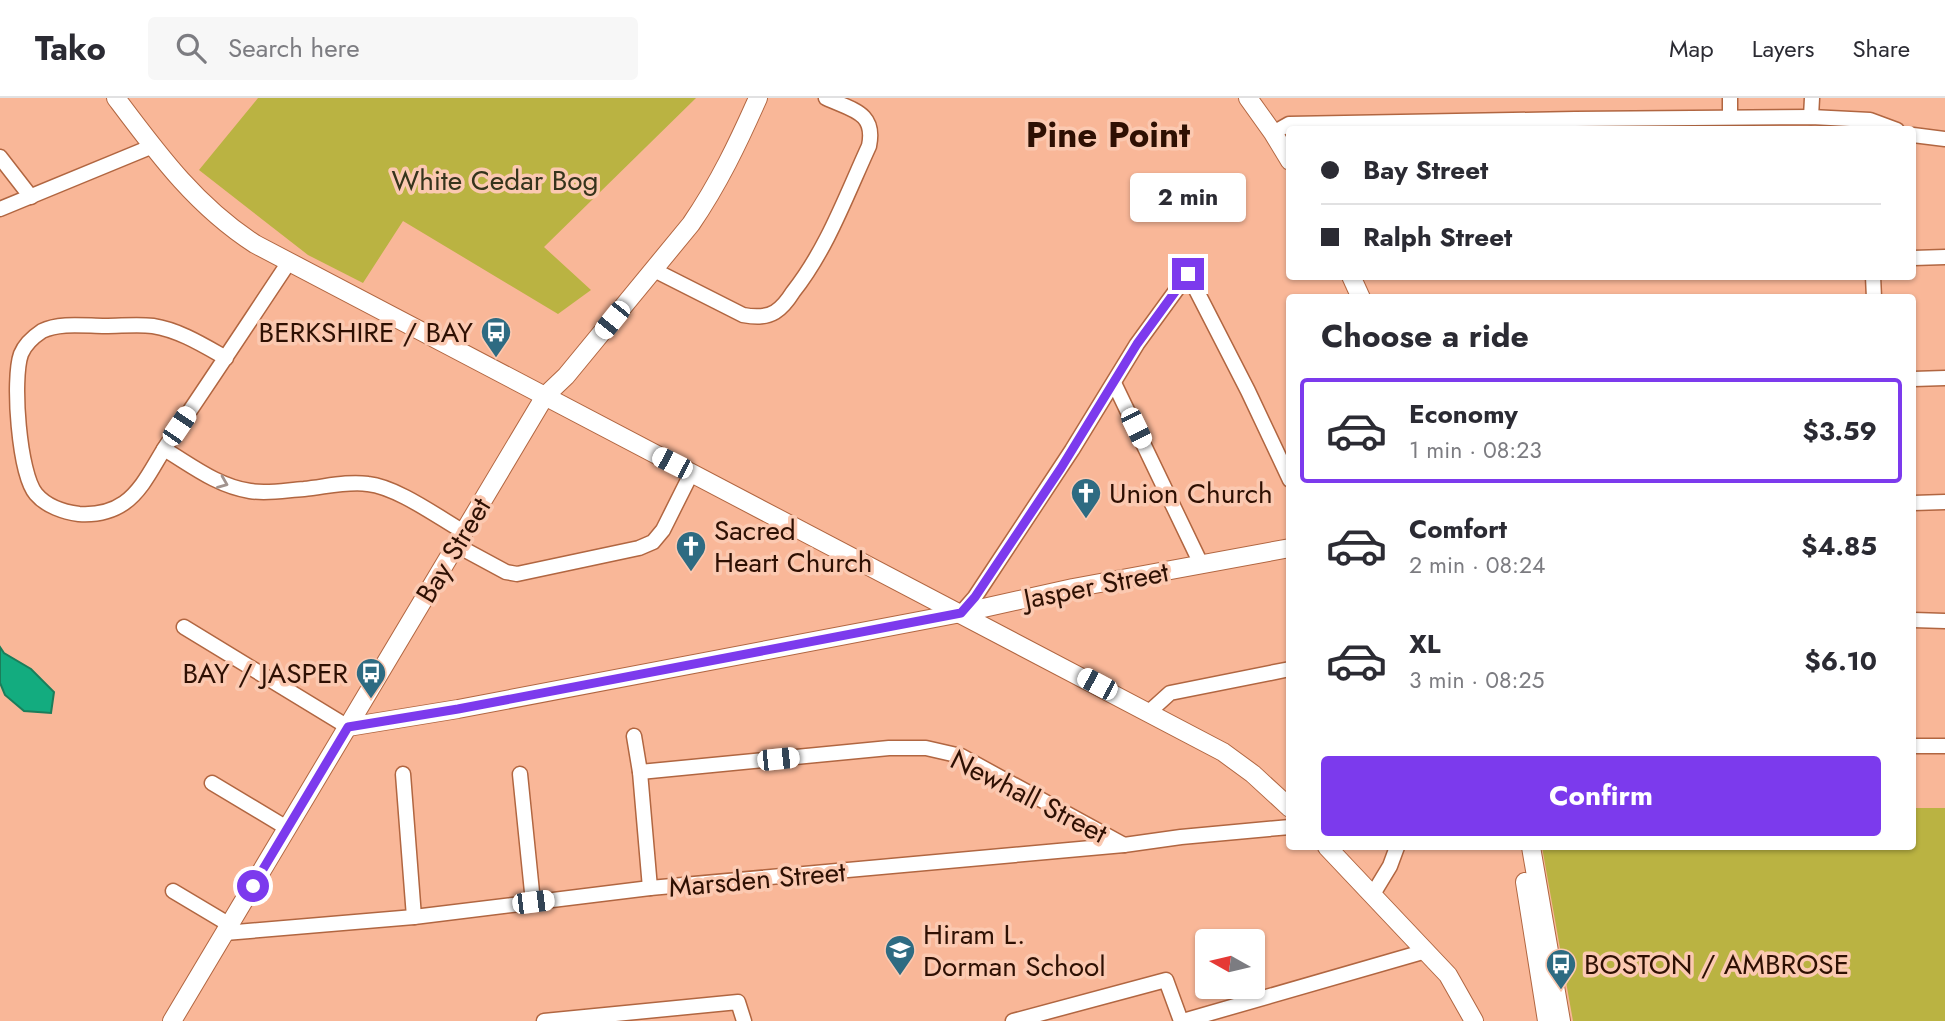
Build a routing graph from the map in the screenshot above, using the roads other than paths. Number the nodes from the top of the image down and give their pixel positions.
1 (116, 98) edge
2 (758, 98) edge
3 (826, 98) edge
4 (1248, 98) edge
5 (1730, 98) edge
6 (1812, 98) edge
7 (1730, 117) junction
8 (1811, 117) junction
9 (1886, 126) edge
10 (1273, 133) junction
11 (1916, 135) edge
12 (1945, 139) edge
13 (153, 146) junction
14 (1286, 154) edge
15 (0, 157) edge
16 (31, 197) junction
17 (0, 209) edge
18 (1945, 257) edge
19 (1916, 258) edge
20 (289, 261) junction
21 (654, 271) junction
22 (226, 358) junction
23 (1945, 378) edge
24 (1916, 379) edge
25 (1114, 383) junction
26 (545, 396) junction
27 (164, 449) junction
28 (692, 472) junction
29 (1286, 472) edge
30 (1945, 502) edge
31 (1916, 503) edge
32 (460, 538) junction
33 (1286, 549) edge
34 (1201, 564) junction
35 (961, 613) junction
36 (1916, 620) edge
37 (1945, 621) edge
38 (184, 627) dead end
39 (1286, 669) edge
40 (1149, 712) junction
41 (348, 727) junction
42 (634, 736) dead end
43 (1916, 746) edge
44 (1945, 746) edge
45 (640, 772) junction
46 (403, 774) dead end
47 (520, 774) dead end
48 (212, 783) dead end
49 (1286, 804) edge
50 (1286, 827) edge
51 (287, 828) junction
52 (1124, 845) junction
53 (1330, 850) edge
54 (1396, 850) edge
55 (1519, 850) edge
56 (1532, 850) edge
57 (650, 888) junction
58 (173, 891) dead end
59 (1373, 894) junction
60 (533, 902) junction
61 (414, 917) junction
62 (227, 929) junction
63 (1426, 951) junction
64 (172, 1021) edge
65 (544, 1021) edge
66 (744, 1021) edge
67 (1013, 1021) edge
68 (1182, 1021) edge
69 (1474, 1021) edge
70 (1547, 1021) edge
71 (1561, 1021) edge

1 - 13 main road
2 - 21 main road, Bay Street
3 - 21 street
4 - 10 main road
5 - 7 street
6 - 8 street
7 - 8 street
7 - 10 street
8 - 9 street
10 - 14 main road
11 - 12 street
13 - 16 street
13 - 20 main road
15 - 16 street
16 - 17 street
18 - 19 street
20 - 22 street
20 - 26 main road
21 - 26 main road, Bay Street
22 - 27 street
22 - 27 street
23 - 24 street
25 - 29 street
25 - 34 street
25 - 35 street
26 - 28 main road
26 - 32 main road, Bay Street
27 -> 32 street
28 - 32 street
28 - 35 main road
30 - 31 street
32 - 41 main road, Bay Street
33 - 34 main road, Jasper Street
34 - 35 main road, Jasper Street
35 - 40 main road
35 - 41 main road, Jasper Street
36 - 37 street
38 - 41 street
39 - 40 street
40 - 49 main road
41 - 51 main road, Bay Street
42 - 45 street
43 - 44 street
45 - 52 street, Newhall Street
45 - 57 street
46 - 61 street
47 - 60 street
48 - 51 street
50 - 52 street, Marsden Street
51 - 62 main road, Bay Street
52 - 57 street, Marsden Street
53 - 59 main road
54 - 59 street
55 - 70 main road
56 - 71 main road
57 - 60 street, Marsden Street
58 - 62 street
59 - 63 main road
60 - 61 street, Marsden Street
61 - 62 street, Marsden Street
62 - 64 main road, Bay Street
63 - 68 street
63 - 69 main road
65 - 66 street
67 - 68 street

